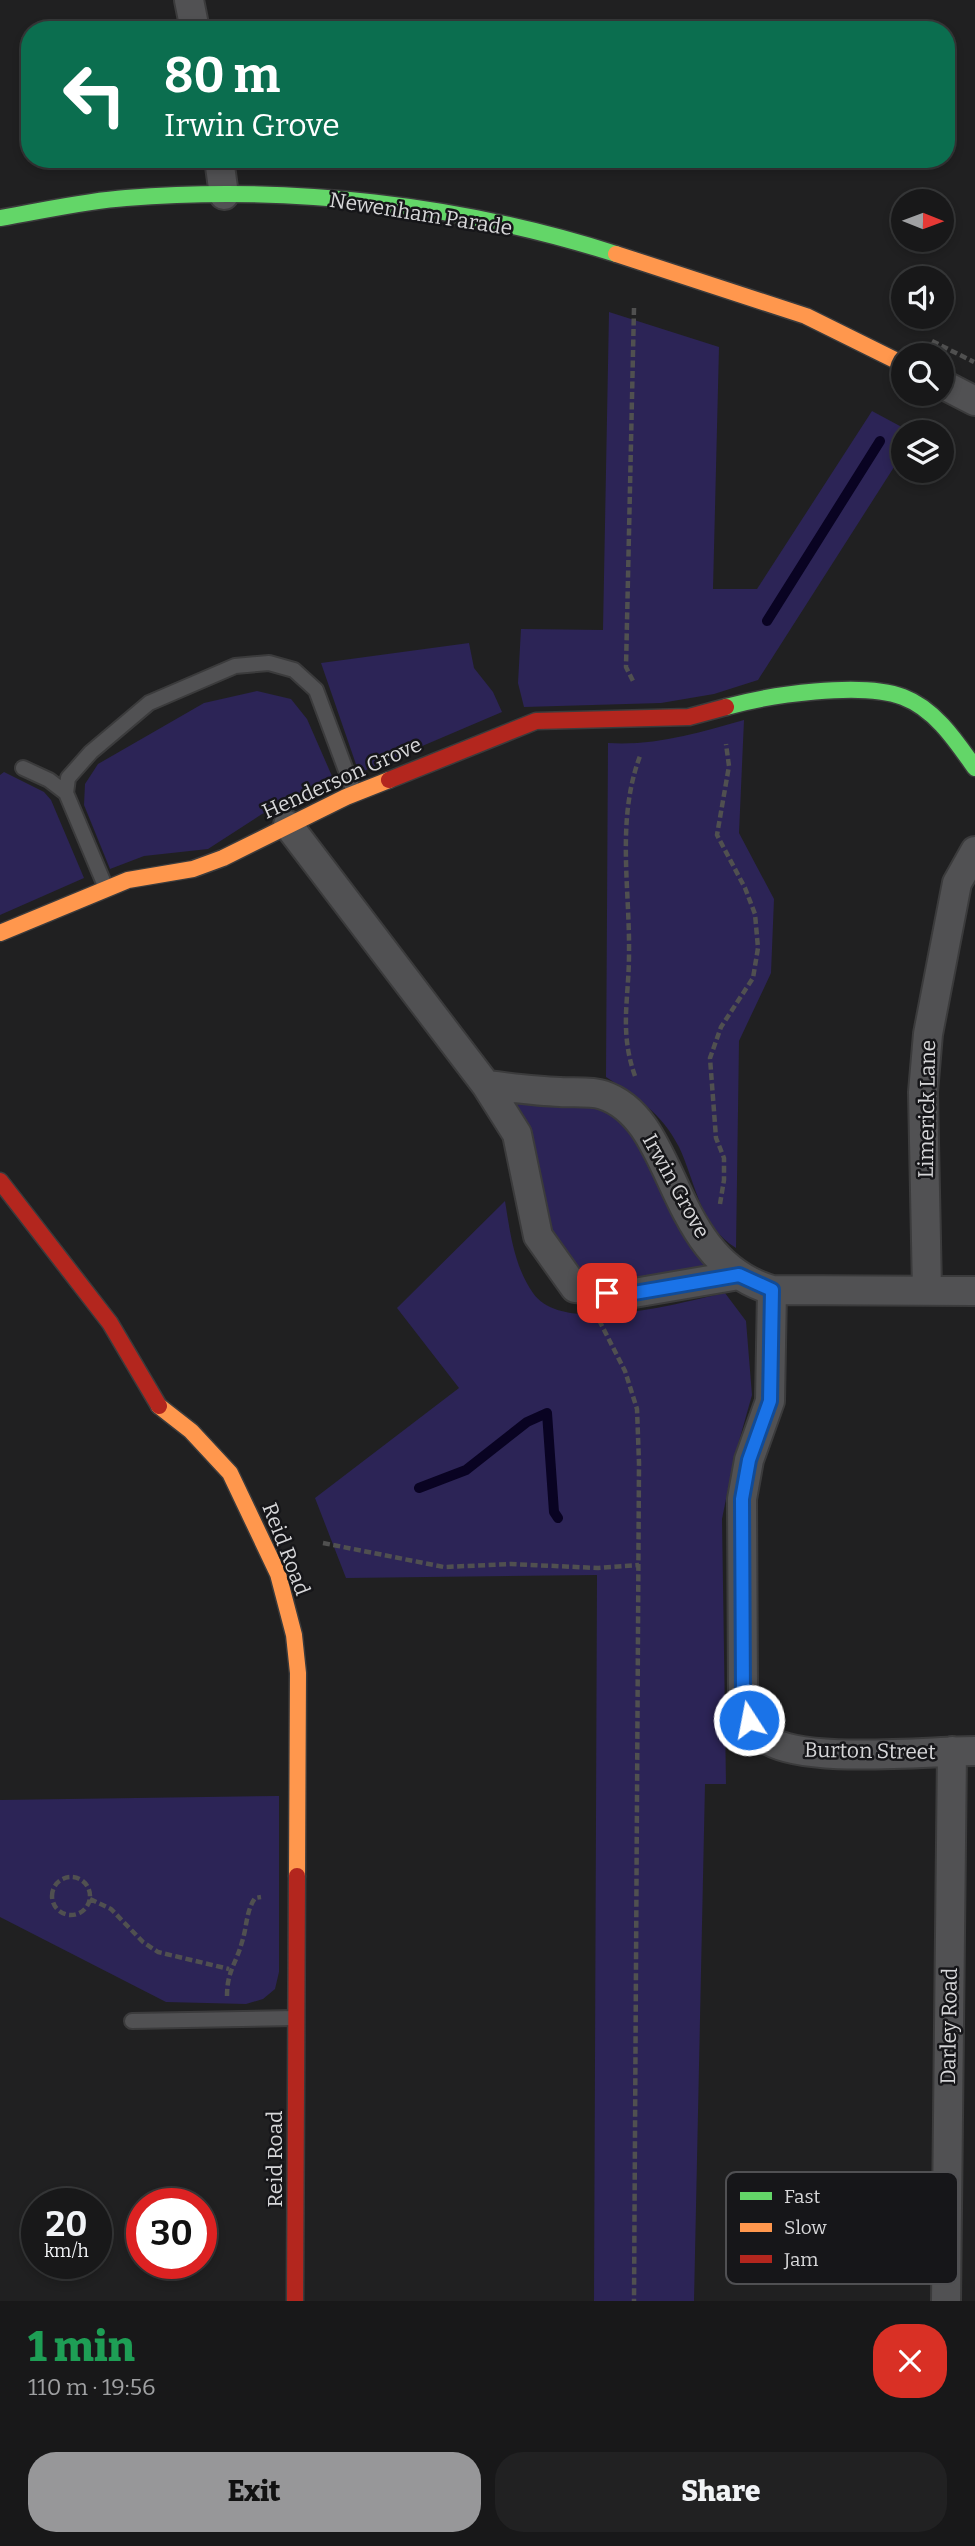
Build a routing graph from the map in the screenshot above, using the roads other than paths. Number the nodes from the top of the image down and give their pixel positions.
1 (189, 0) edge
2 (193, 21) edge
3 (220, 168) edge
4 (224, 195) junction
5 (0, 218) edge
6 (891, 359) edge
7 (954, 390) edge
8 (975, 401) edge
9 (23, 768) dead end
10 (975, 768) edge
11 (66, 793) junction
12 (354, 794) junction
13 (288, 825) junction
14 (975, 851) edge
15 (107, 890) junction
16 (0, 933) edge
17 (486, 1086) junction
18 (0, 1181) edge
19 (739, 1275) junction
20 (772, 1290) junction
21 (928, 1290) junction
22 (975, 1291) edge
23 (963, 1751) edge
24 (296, 2018) junction
25 (132, 2021) dead end
26 (950, 2172) edge
27 (295, 2301) edge

1 - 2 street
3 - 4 street
4 - 5 street, Newenham Parade
4 - 6 street, Newenham Parade
7 - 8 street
9 - 11 lane
10 - 12 street, Henderson Grove
11 - 12 lane
11 - 15 lane
12 - 13 street, Henderson Grove
13 - 15 street, Henderson Grove
13 - 17 street
14 - 21 street, Limerick Lane
15 - 16 street, Henderson Grove
17 - 19 street, Irwin Grove
17 - 19 street
18 - 24 street, Reid Road
19 - 20 street, Irwin Grove
20 - 21 street, Irwin Grove
20 - 23 street, Burton Street
21 - 22 street, Irwin Grove
23 - 26 street, Darley Road
24 - 25 lane
24 - 27 street, Reid Road

